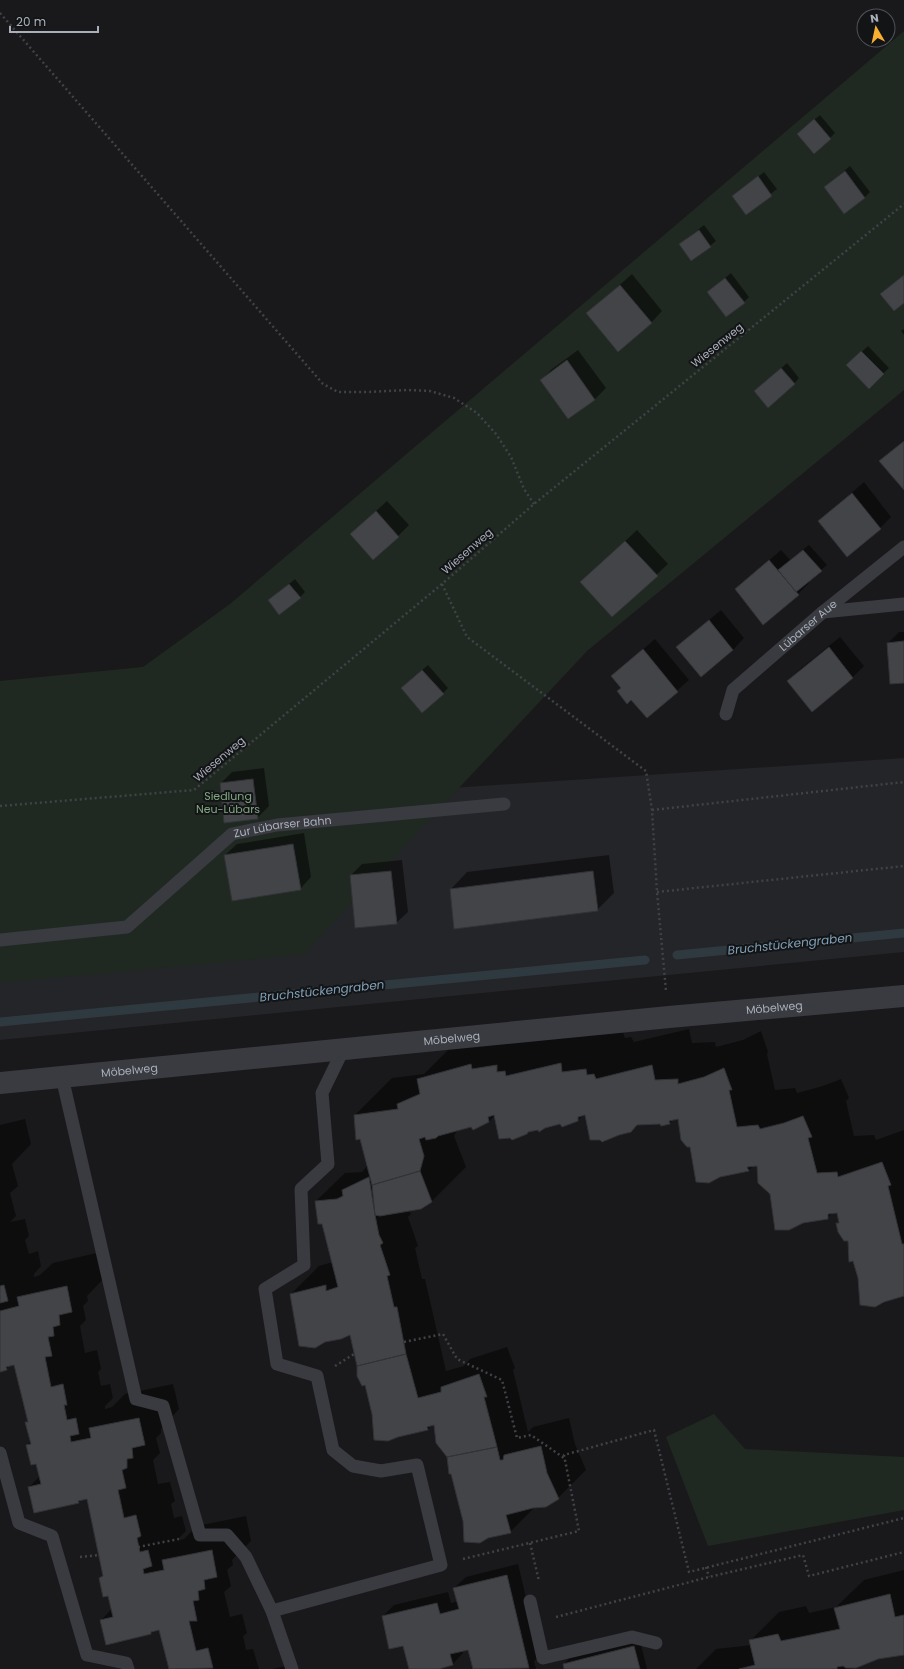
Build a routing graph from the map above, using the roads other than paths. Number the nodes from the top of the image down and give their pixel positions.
1 (904, 547) edge
2 (904, 604) edge
3 (823, 612) junction
4 (726, 714) dead end
5 (504, 804) dead end
6 (0, 940) edge
7 (904, 996) edge
8 (343, 1050) junction
9 (62, 1077) junction
10 (0, 1083) edge
11 (0, 1453) edge
12 (530, 1601) dead end
13 (272, 1611) junction
14 (656, 1643) dead end
15 (128, 1669) edge
16 (292, 1669) edge

1 - 3 lane, Lübarser Aue
2 - 3 lane
3 - 4 lane, Lübarser Aue
5 - 6 lane, Zur Lübarser Bahn
7 - 8 street, Möbelweg
8 - 9 street, Möbelweg
8 - 13 lane
9 - 10 street, Möbelweg
9 - 13 lane
11 - 15 lane
12 - 14 lane
13 - 16 lane

